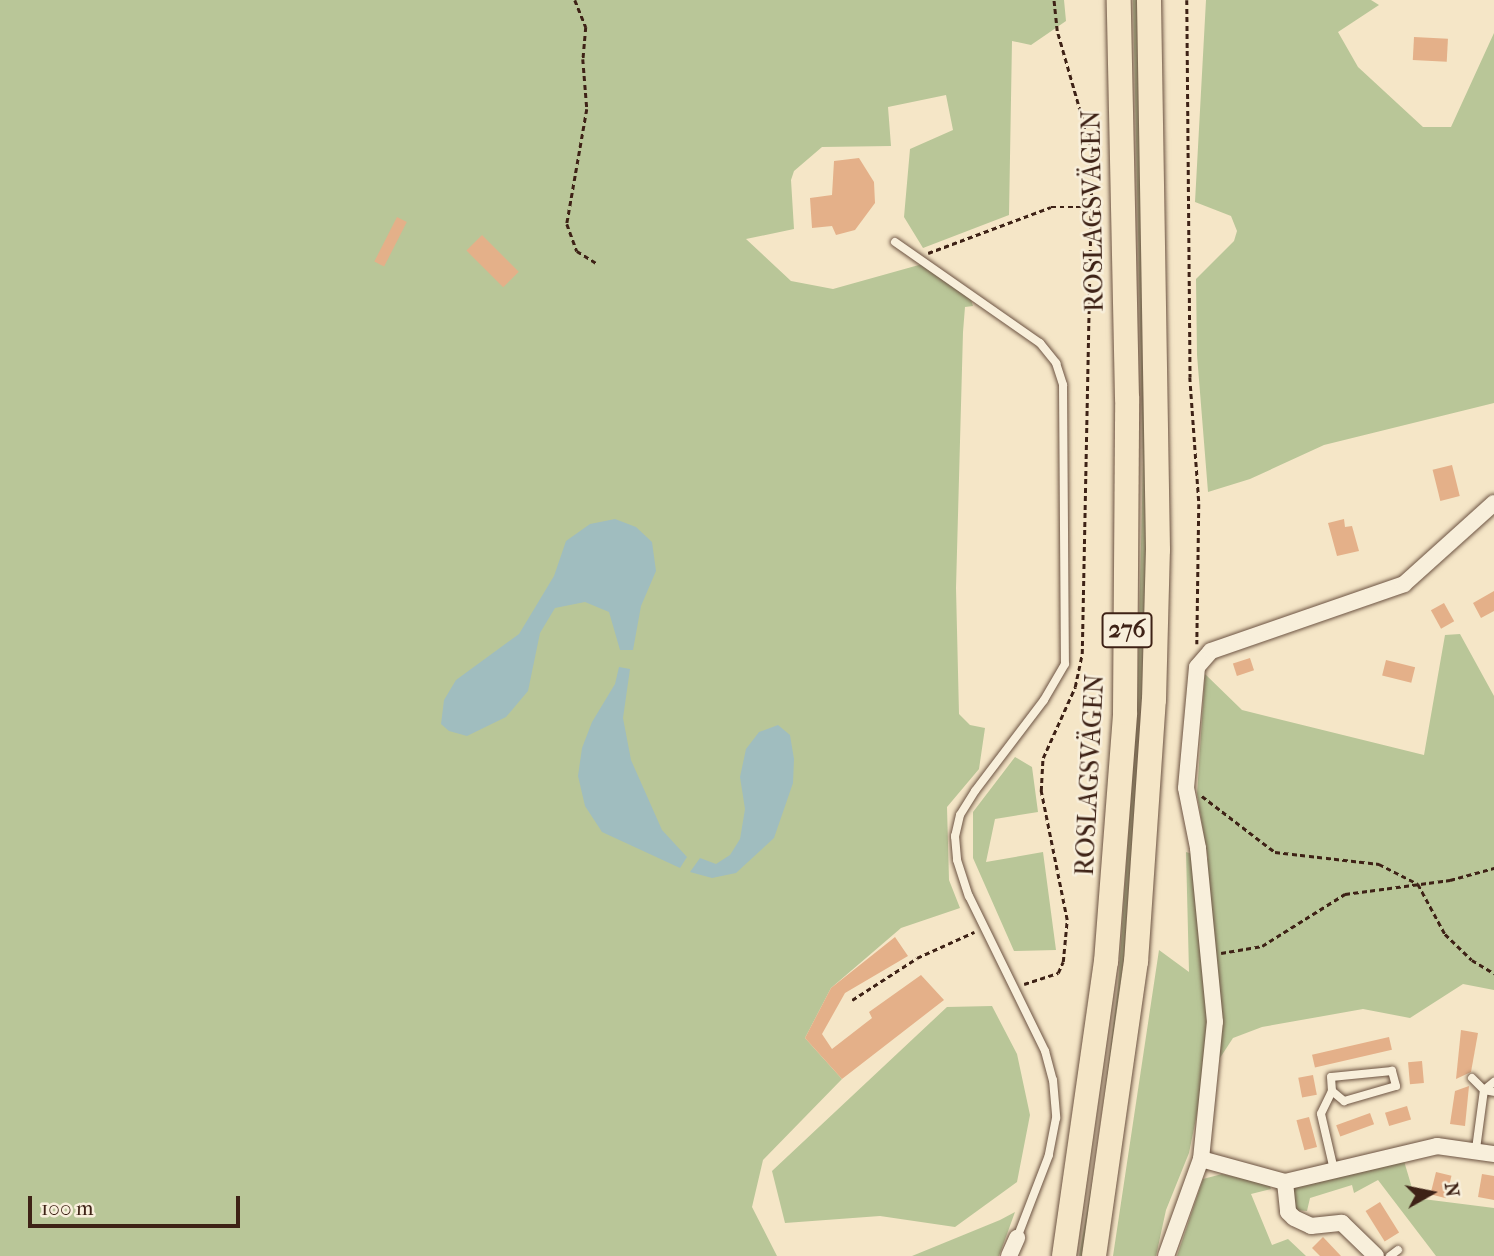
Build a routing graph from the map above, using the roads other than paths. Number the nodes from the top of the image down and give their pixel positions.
1 (1119, 0) edge
2 (1149, 0) edge
3 (895, 242) dead end
4 (1494, 503) edge
5 (1472, 1078) dead end
6 (1494, 1082) edge
7 (1484, 1090) junction
8 (1332, 1091) junction
9 (1494, 1092) edge
10 (1476, 1149) junction
11 (1494, 1154) edge
12 (1201, 1159) junction
13 (1335, 1173) junction
14 (1285, 1182) junction
15 (1017, 1238) joint
16 (1398, 1250) dead end
17 (1009, 1256) edge
18 (1064, 1256) edge
19 (1094, 1256) edge
20 (1166, 1256) edge
21 (1376, 1256) edge
22 (1390, 1256) edge

1 - 18 main road, ROSLAGSVÄGEN / 276
2 - 19 main road, 276
3 - 15 lane
4 - 12 street
5 - 7 lane
6 - 7 lane
7 - 9 lane
7 - 10 lane
8 - 8 lane
8 - 13 lane
10 - 11 street
10 - 13 street
12 - 14 street
12 - 20 street
13 - 14 street
14 - 21 street
15 - 17 street
16 - 22 lane

